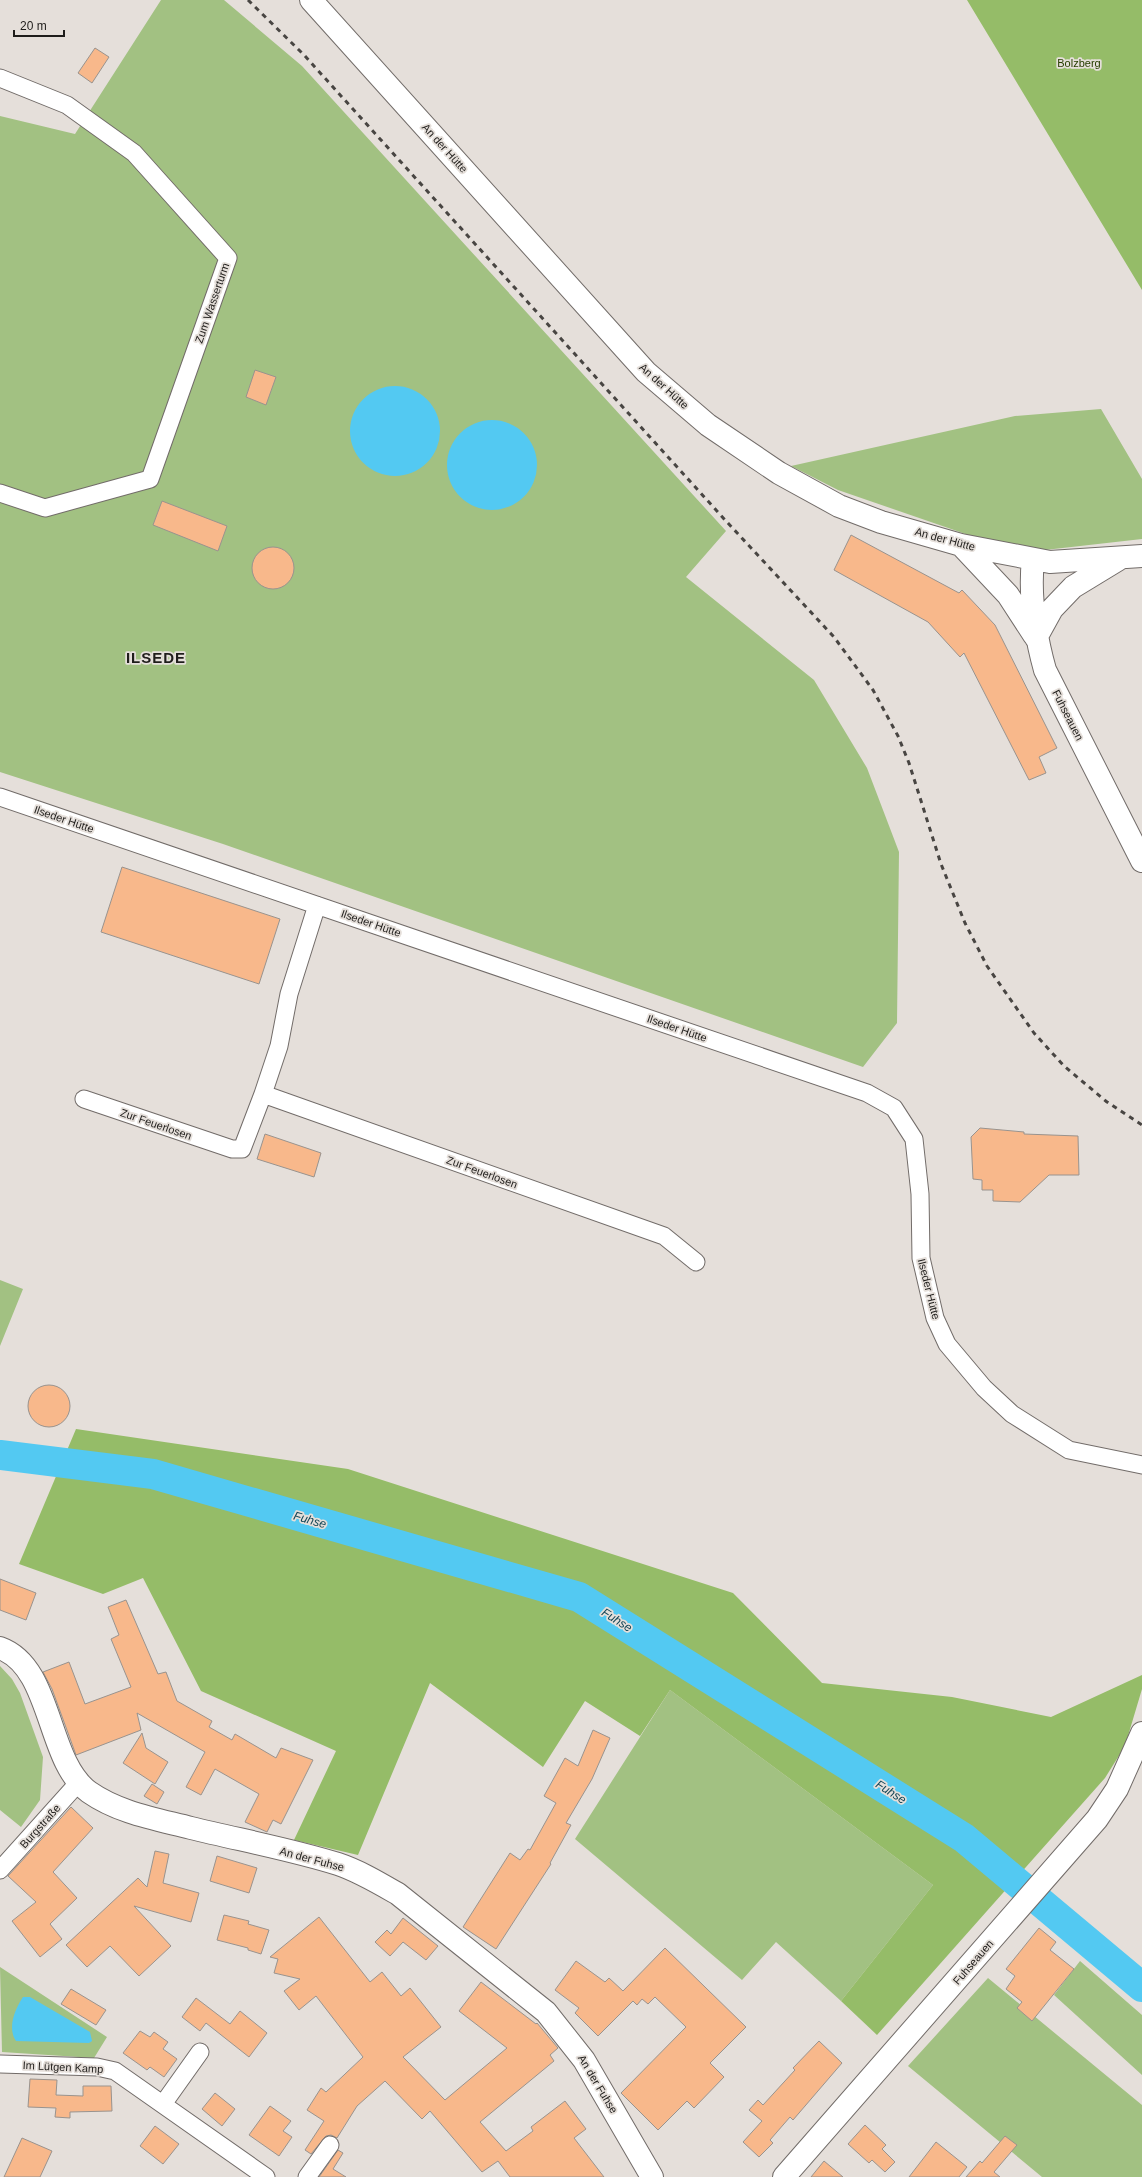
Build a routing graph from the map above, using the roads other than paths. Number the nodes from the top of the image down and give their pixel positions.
1 (311, 0) edge
2 (0, 78) edge
3 (0, 493) edge
4 (961, 545) junction
5 (1142, 556) edge
6 (1120, 558) junction
7 (1033, 559) junction
8 (1036, 638) junction
9 (0, 797) edge
10 (1142, 861) edge
11 (317, 905) junction
12 (263, 1094) junction
13 (84, 1099) dead end
14 (696, 1262) dead end
15 (1142, 1465) edge
16 (0, 1648) edge
17 (1142, 1734) edge
18 (79, 1782) junction
19 (0, 1870) edge
20 (200, 2052) dead end
21 (0, 2064) edge
22 (163, 2104) junction
23 (330, 2146) dead end
24 (266, 2177) edge
25 (307, 2177) edge
26 (652, 2177) edge
27 (784, 2177) edge

1 - 4 street, An der Hütte
2 - 3 street, Zum Wasserturm
4 - 7 street, An der Hütte
4 - 8 street
5 - 6 street, An der Hütte
6 - 7 street, An der Hütte
6 - 8 street
7 - 8 street, Fuhseauen
8 - 10 street, Fuhseauen
9 - 11 street, Ilseder Hütte
11 - 12 street, Zur Feuerlosen
11 - 15 street, Ilseder Hütte
12 - 13 street, Zur Feuerlosen
12 - 14 street, Zur Feuerlosen
16 - 18 street, An der Fuhse
17 - 27 street, Fuhseauen
18 - 19 street, Burgstraße
18 - 26 street, An der Fuhse
20 - 22 street
21 - 22 street, Im Lütgen Kamp
22 - 24 street, Im Lütgen Kamp
23 - 25 street

